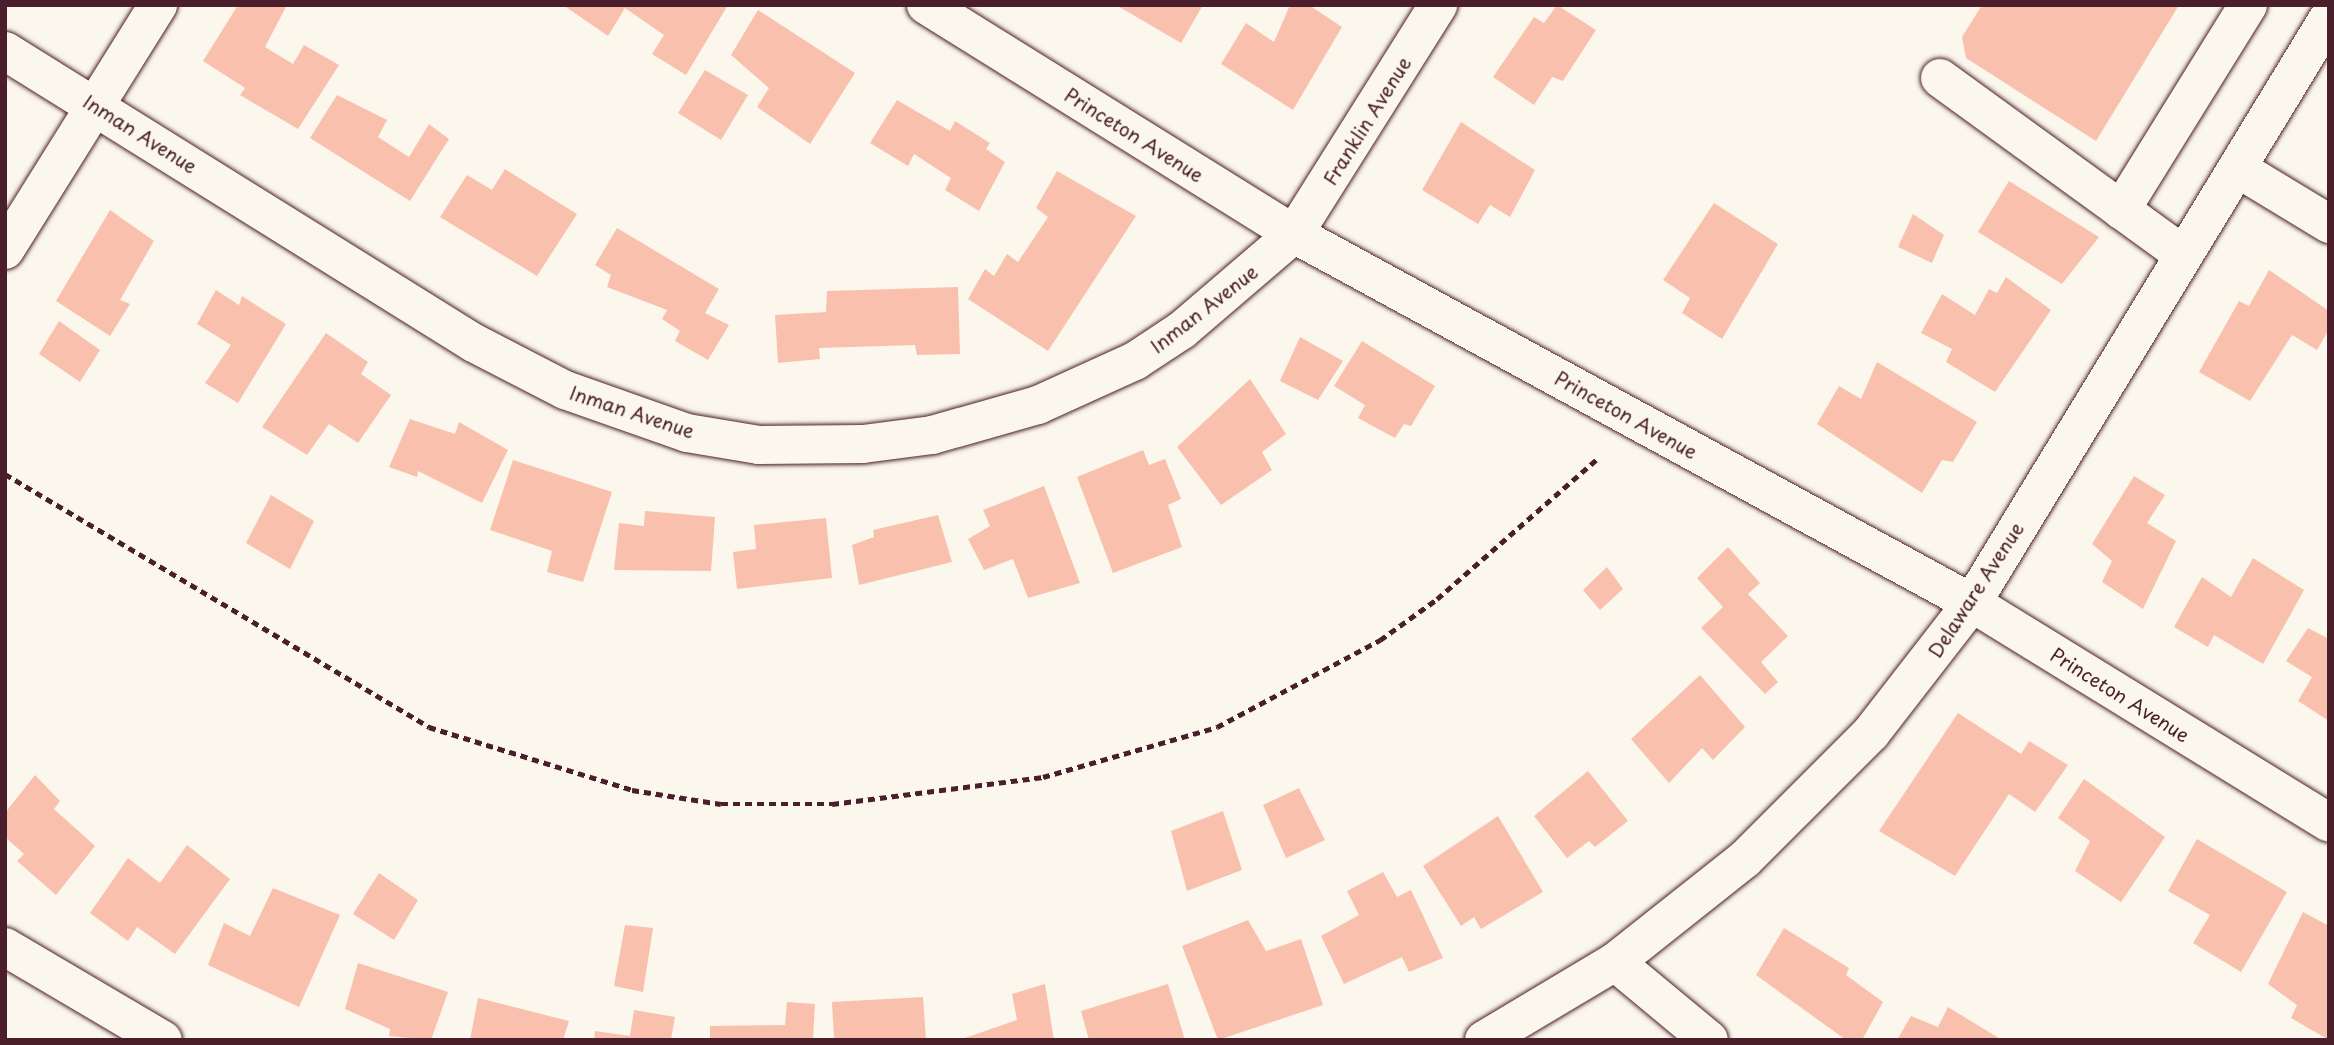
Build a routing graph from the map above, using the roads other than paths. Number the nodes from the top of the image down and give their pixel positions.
1 (158, 5) edge
2 (926, 5) edge
3 (1438, 5) edge
4 (2248, 5) edge
5 (2329, 17) edge
6 (5, 51) edge
7 (1940, 78) dead end
8 (96, 106) junction
9 (2237, 167) junction
10 (2121, 210) junction
11 (2329, 225) edge
12 (1294, 234) junction
13 (5, 250) edge
14 (2183, 255) junction
15 (1972, 603) junction
16 (2329, 823) edge
17 (5, 947) edge
18 (1615, 962) junction
19 (163, 1040) edge
20 (1484, 1040) edge
21 (1709, 1040) edge

1 - 8 street
2 - 12 street, Princeton Avenue
3 - 12 street, Franklin Avenue
4 - 10 street
5 - 9 street, Delaware Avenue
6 - 8 street, Inman Avenue
7 - 10 street
8 - 12 street, Inman Avenue
8 - 13 street
9 - 11 street
9 - 14 street, Delaware Avenue
10 - 14 street
12 - 15 street, Princeton Avenue
14 - 15 street, Delaware Avenue
15 - 16 street, Princeton Avenue
15 - 18 street, Delaware Avenue
17 - 19 street
18 - 20 street, Delaware Avenue
18 - 21 street

